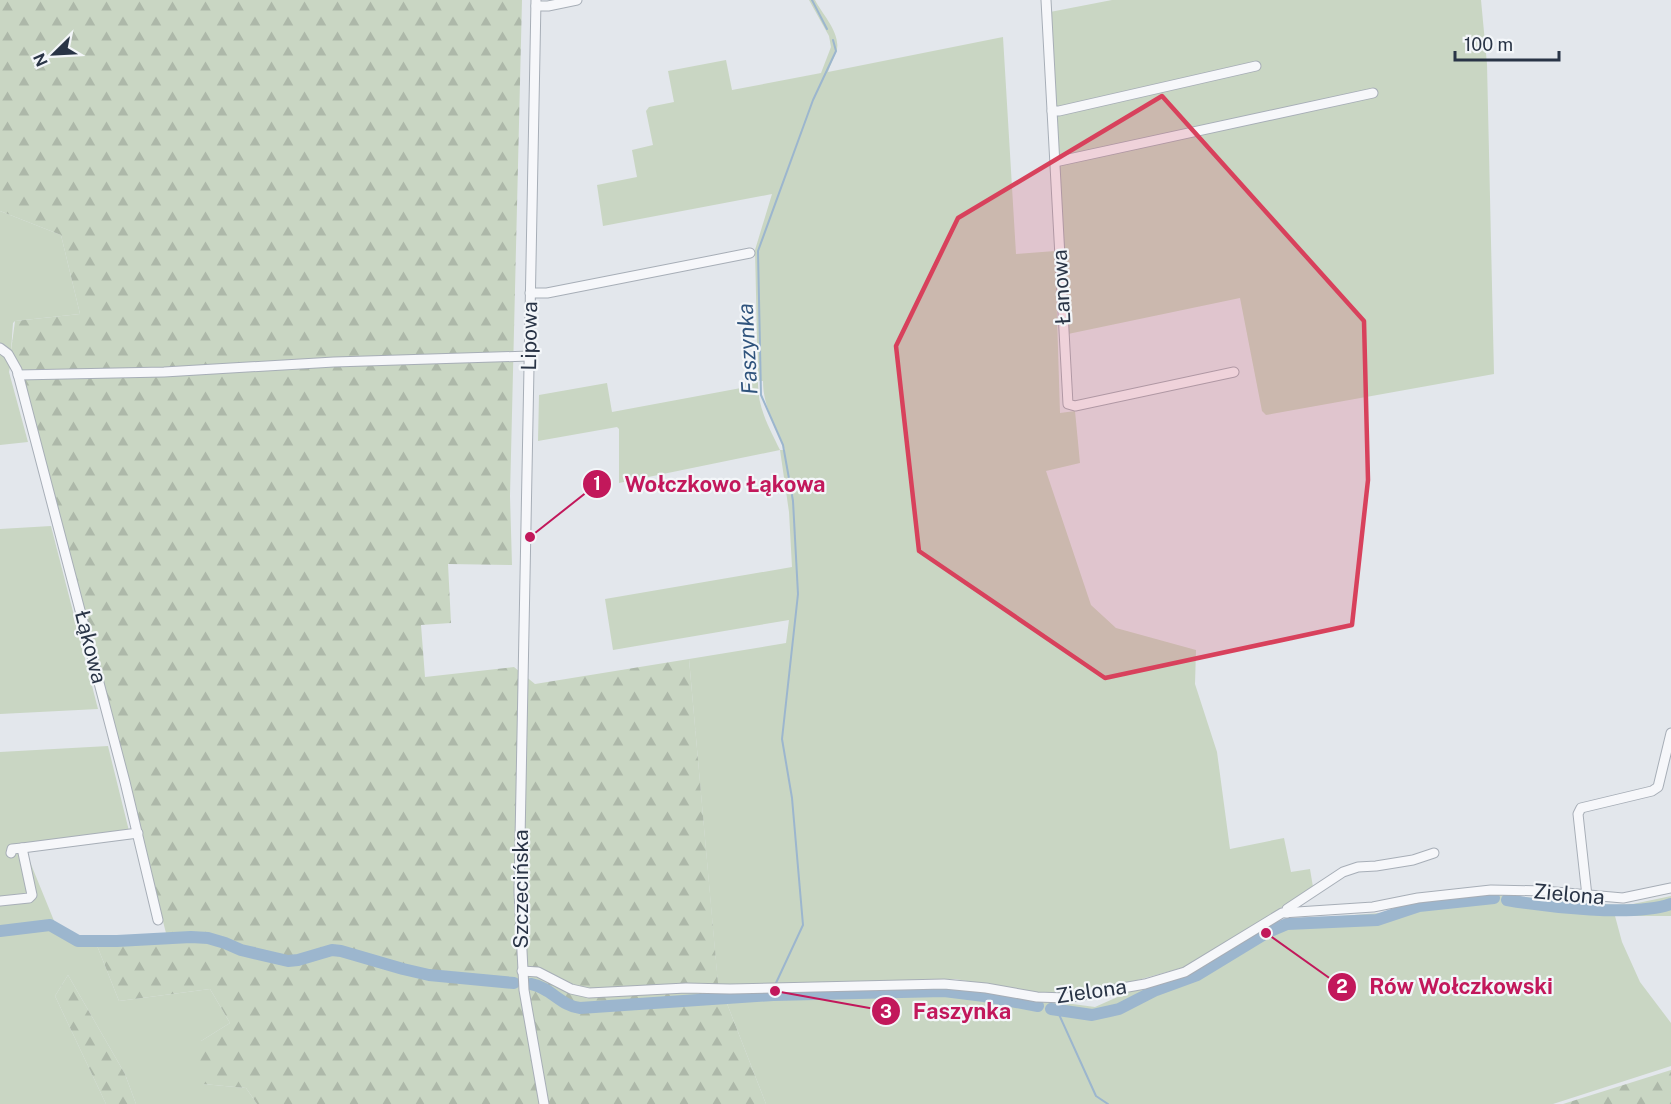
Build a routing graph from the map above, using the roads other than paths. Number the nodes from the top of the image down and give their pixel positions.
1 (577, 0) edge
2 (1046, 0) edge
3 (536, 3) edge
4 (1256, 66) dead end
5 (1373, 93) dead end
6 (1052, 111) junction
7 (1055, 162) junction
8 (750, 253) dead end
9 (530, 293) junction
10 (0, 348) edge
11 (529, 356) junction
12 (1234, 372) dead end
13 (18, 375) junction
14 (523, 672) joint
15 (1671, 733) edge
16 (138, 833) junction
17 (22, 848) junction
18 (10, 853) dead end
19 (1434, 853) dead end
20 (1671, 888) edge
21 (1587, 896) junction
22 (0, 901) edge
23 (1287, 913) junction
24 (158, 920) dead end
25 (522, 971) junction
26 (544, 1104) edge

1 - 3 street
2 - 6 street, Łanowa
3 - 9 street, Lipowa
4 - 6 street
5 - 7 street
6 - 7 street, Łanowa
7 - 12 street, Łanowa
8 - 9 street
9 - 11 street, Lipowa
10 - 13 street, Łąkowa
11 - 13 street
11 - 14 street, Lipowa
13 - 16 street, Łąkowa
14 - 25 street, Szczecińska
15 - 21 street
16 - 17 street
16 - 24 street, Łąkowa
17 - 18 street
17 - 22 street
19 - 23 street, Zielona
20 - 21 street, Zielona
21 - 23 street, Zielona
23 - 25 street, Zielona
25 - 26 street, Szczecińska

